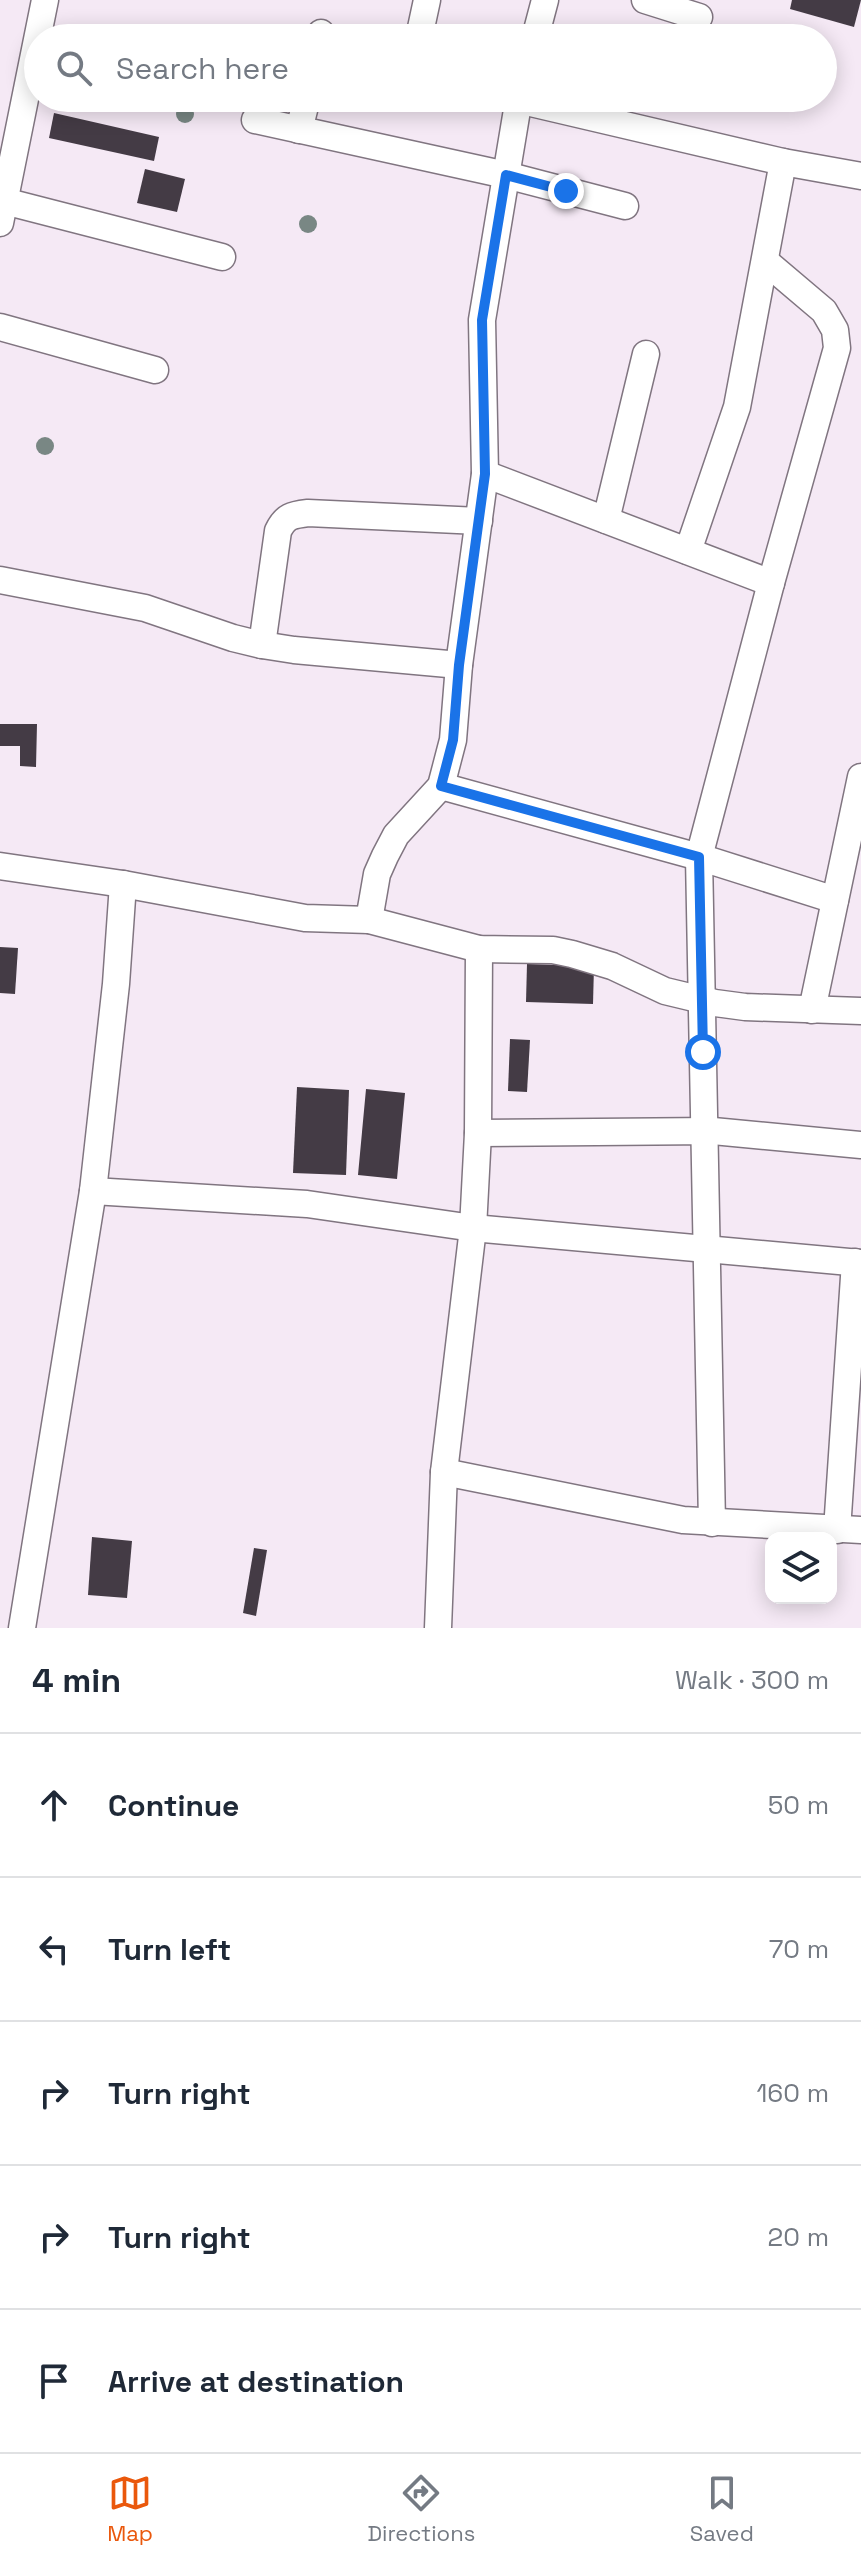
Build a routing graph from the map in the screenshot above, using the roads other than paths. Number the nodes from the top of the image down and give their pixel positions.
1 (45, 0) edge
2 (427, 0) edge
3 (545, 0) edge
4 (645, 0) edge
5 (699, 17) dead end
6 (39, 24) edge
7 (422, 24) edge
8 (539, 24) edge
9 (24, 87) edge
10 (304, 112) edge
11 (517, 112) edge
12 (573, 112) edge
13 (255, 120) dead end
14 (299, 130) junction
15 (6, 161) edge
16 (783, 162) junction
17 (506, 175) junction
18 (861, 176) edge
19 (625, 206) dead end
20 (2, 212) edge
21 (222, 257) dead end
22 (765, 261) junction
23 (0, 327) edge
24 (646, 354) dead end
25 (155, 370) dead end
26 (485, 474) junction
27 (606, 520) junction
28 (479, 521) junction
29 (688, 551) junction
30 (0, 580) edge
31 (771, 583) junction
32 (262, 645) junction
33 (459, 665) junction
34 (861, 777) edge
35 (441, 786) junction
36 (699, 857) junction
37 (0, 866) edge
38 (123, 884) junction
39 (835, 900) junction
40 (369, 920) junction
41 (479, 949) junction
42 (702, 1000) junction
43 (812, 1010) junction
44 (861, 1011) edge
45 (704, 1131) junction
46 (478, 1133) junction
47 (861, 1145) edge
48 (93, 1191) junction
49 (473, 1228) junction
50 (707, 1249) junction
51 (858, 1262) edge
52 (444, 1472) junction
53 (712, 1523) junction
54 (849, 1530) edge
55 (22, 1628) edge
56 (438, 1628) edge

1 - 6 street
2 - 7 street
3 - 8 street
4 - 5 street
9 - 15 street
10 - 14 street
11 - 17 street
12 - 16 street
13 - 14 street
14 - 17 street
15 - 20 street
16 - 18 street
16 - 22 street
17 - 19 street
17 - 26 street
20 - 21 street
22 - 29 street
22 - 31 street
23 - 25 street
24 - 27 street
26 - 27 street
26 - 28 street
27 - 29 street
28 - 32 street
28 - 33 street
29 - 31 street
30 - 32 street
31 - 36 street
32 - 33 street
33 - 35 street
34 - 39 street
35 - 36 street
35 - 40 street
36 - 39 street
36 - 42 street
37 - 38 street
38 - 40 street
38 - 48 street
39 - 43 street
40 - 41 street
41 - 42 street
41 - 46 street
42 - 43 street
42 - 45 street
43 - 44 street
45 - 46 street
45 - 47 street
45 - 50 street
46 - 49 street
48 - 49 street
48 - 55 street
49 - 50 street
49 - 52 street
50 - 51 street
50 - 53 street
51 - 54 street
52 - 53 street
52 - 56 street
53 - 54 street

